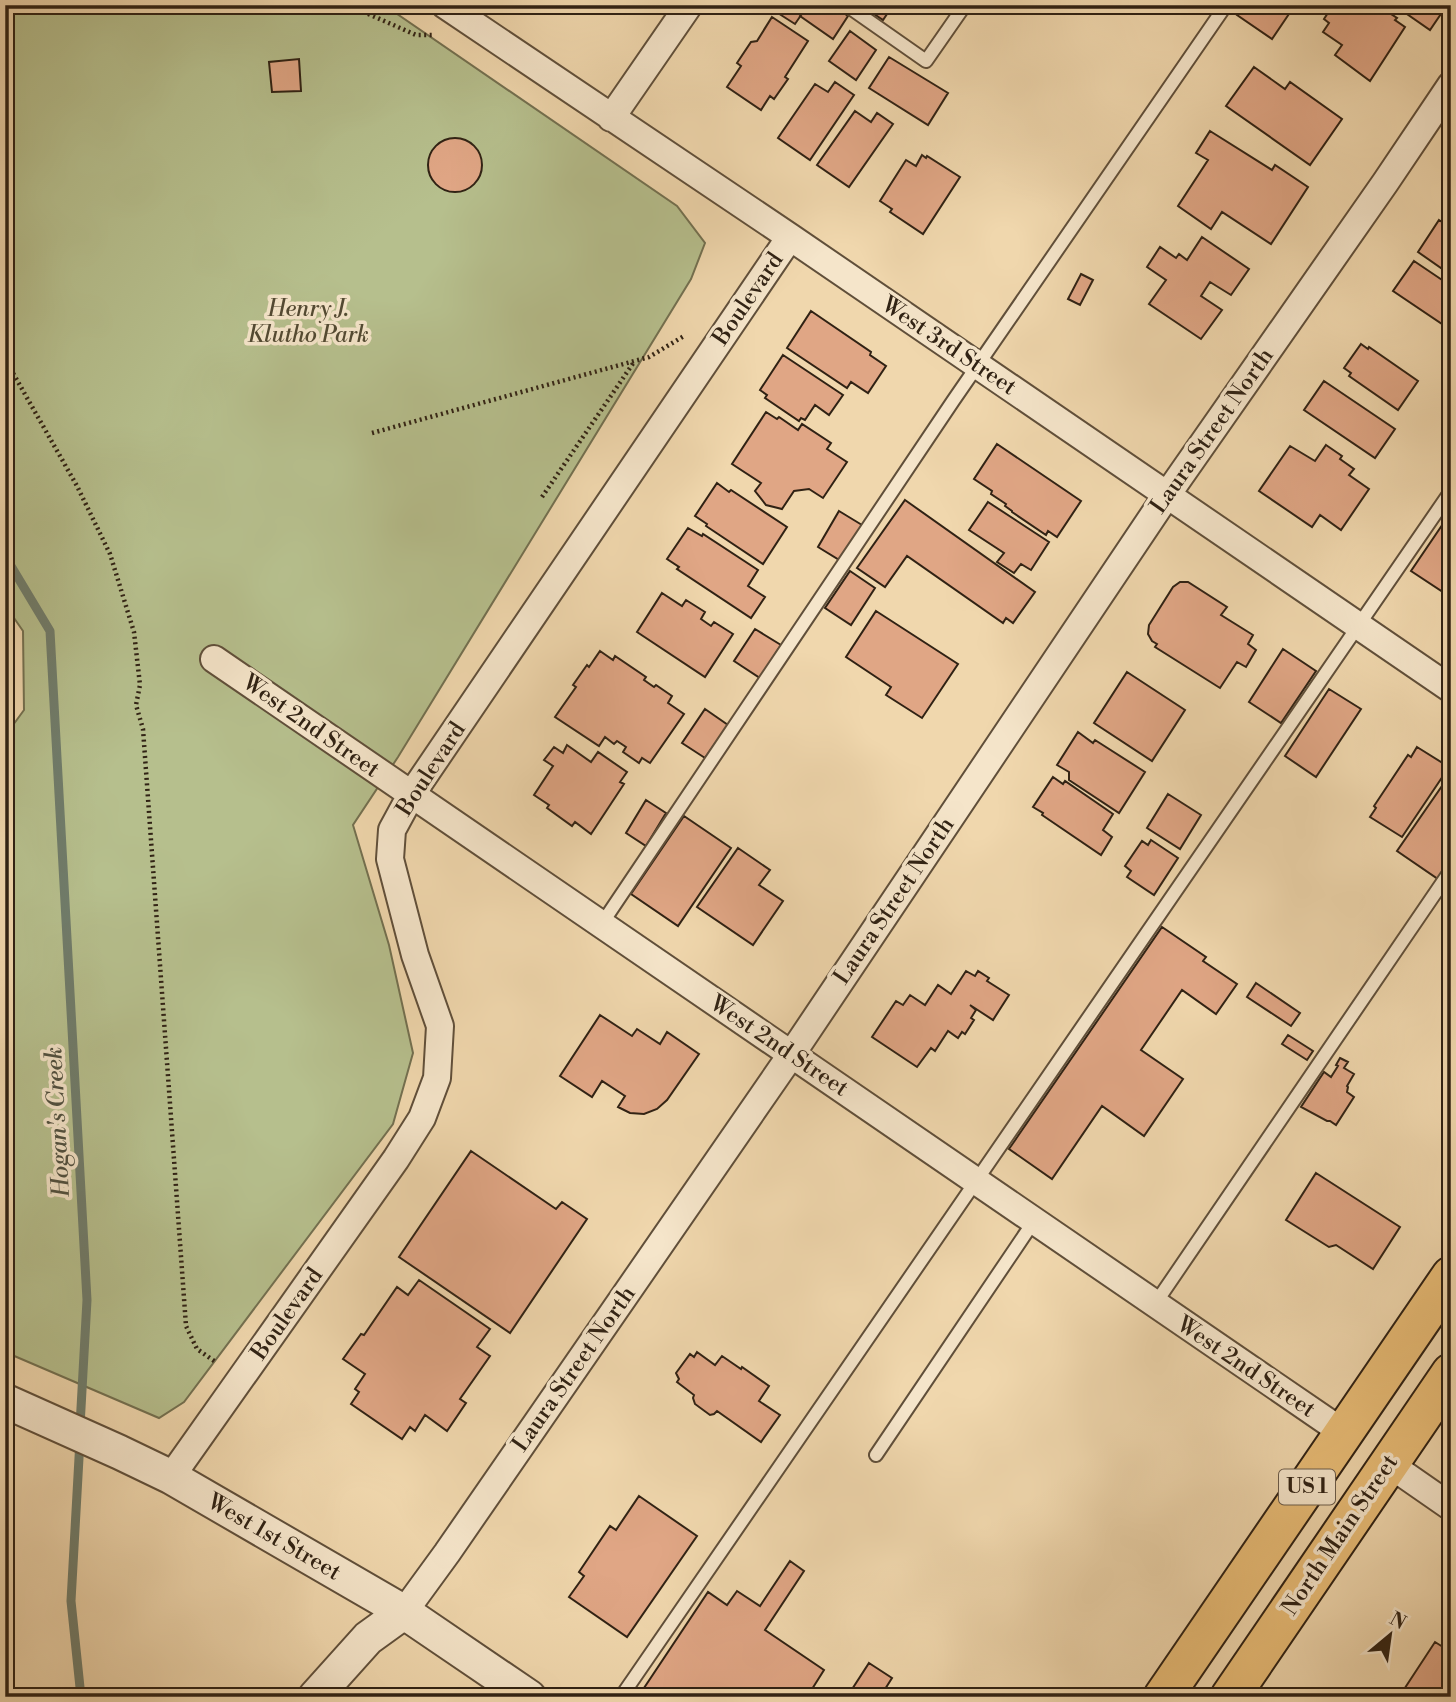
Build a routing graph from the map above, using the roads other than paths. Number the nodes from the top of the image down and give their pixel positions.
1 (445, 5) edge
2 (688, 5) edge
3 (846, 5) edge
4 (965, 5) edge
5 (1226, 5) edge
6 (1451, 85) edge
7 (611, 118) junction
8 (790, 237) junction
9 (978, 366) junction
10 (1451, 491) edge
11 (1167, 495) junction
12 (1359, 626) junction
13 (214, 659) dead end
14 (1451, 689) edge
15 (411, 795) junction
16 (1451, 870) edge
17 (601, 925) junction
18 (791, 1055) junction
19 (975, 1181) junction
20 (1034, 1221) junction
21 (1451, 1276) edge
22 (1155, 1304) junction
23 (1451, 1373) edge
24 (5, 1401) edge
25 (1344, 1433) junction
26 (876, 1455) dead end
27 (1389, 1464) junction
28 (171, 1477) junction
29 (1451, 1507) edge
30 (404, 1612) junction
31 (315, 1697) edge
32 (529, 1697) edge
33 (621, 1697) edge
34 (1163, 1697) edge
35 (1230, 1697) edge

1 - 7 street, West 3rd Street
2 - 7 street
3 - 4 lane
5 - 9 lane
6 - 11 street, Laura Street North
7 - 8 street, West 3rd Street
8 - 9 street, West 3rd Street
8 - 15 street, Boulevard
9 - 11 street, West 3rd Street
9 - 17 lane
10 - 12 lane
11 - 12 street, West 3rd Street
11 - 18 street, Laura Street North
12 - 14 street, West 3rd Street
12 - 19 lane
13 - 15 street, West 2nd Street
15 - 17 street, West 2nd Street
15 - 28 street, Boulevard
16 - 22 lane
17 - 18 street, West 2nd Street
18 - 19 street, West 2nd Street
18 - 30 street, Laura Street North
19 - 20 street, West 2nd Street
19 - 33 lane
20 - 22 street, West 2nd Street
20 - 26 lane
21 - 25 main road, US 1
22 - 25 street, West 2nd Street
23 - 27 main road, North Main Street / US 1
24 - 28 street, West 1st Street
25 - 34 main road, US 1
27 - 29 street
27 - 35 main road, North Main Street / US 1
28 - 30 street, West 1st Street
30 - 31 street, Laura Street North
30 - 32 street, West 1st Street

